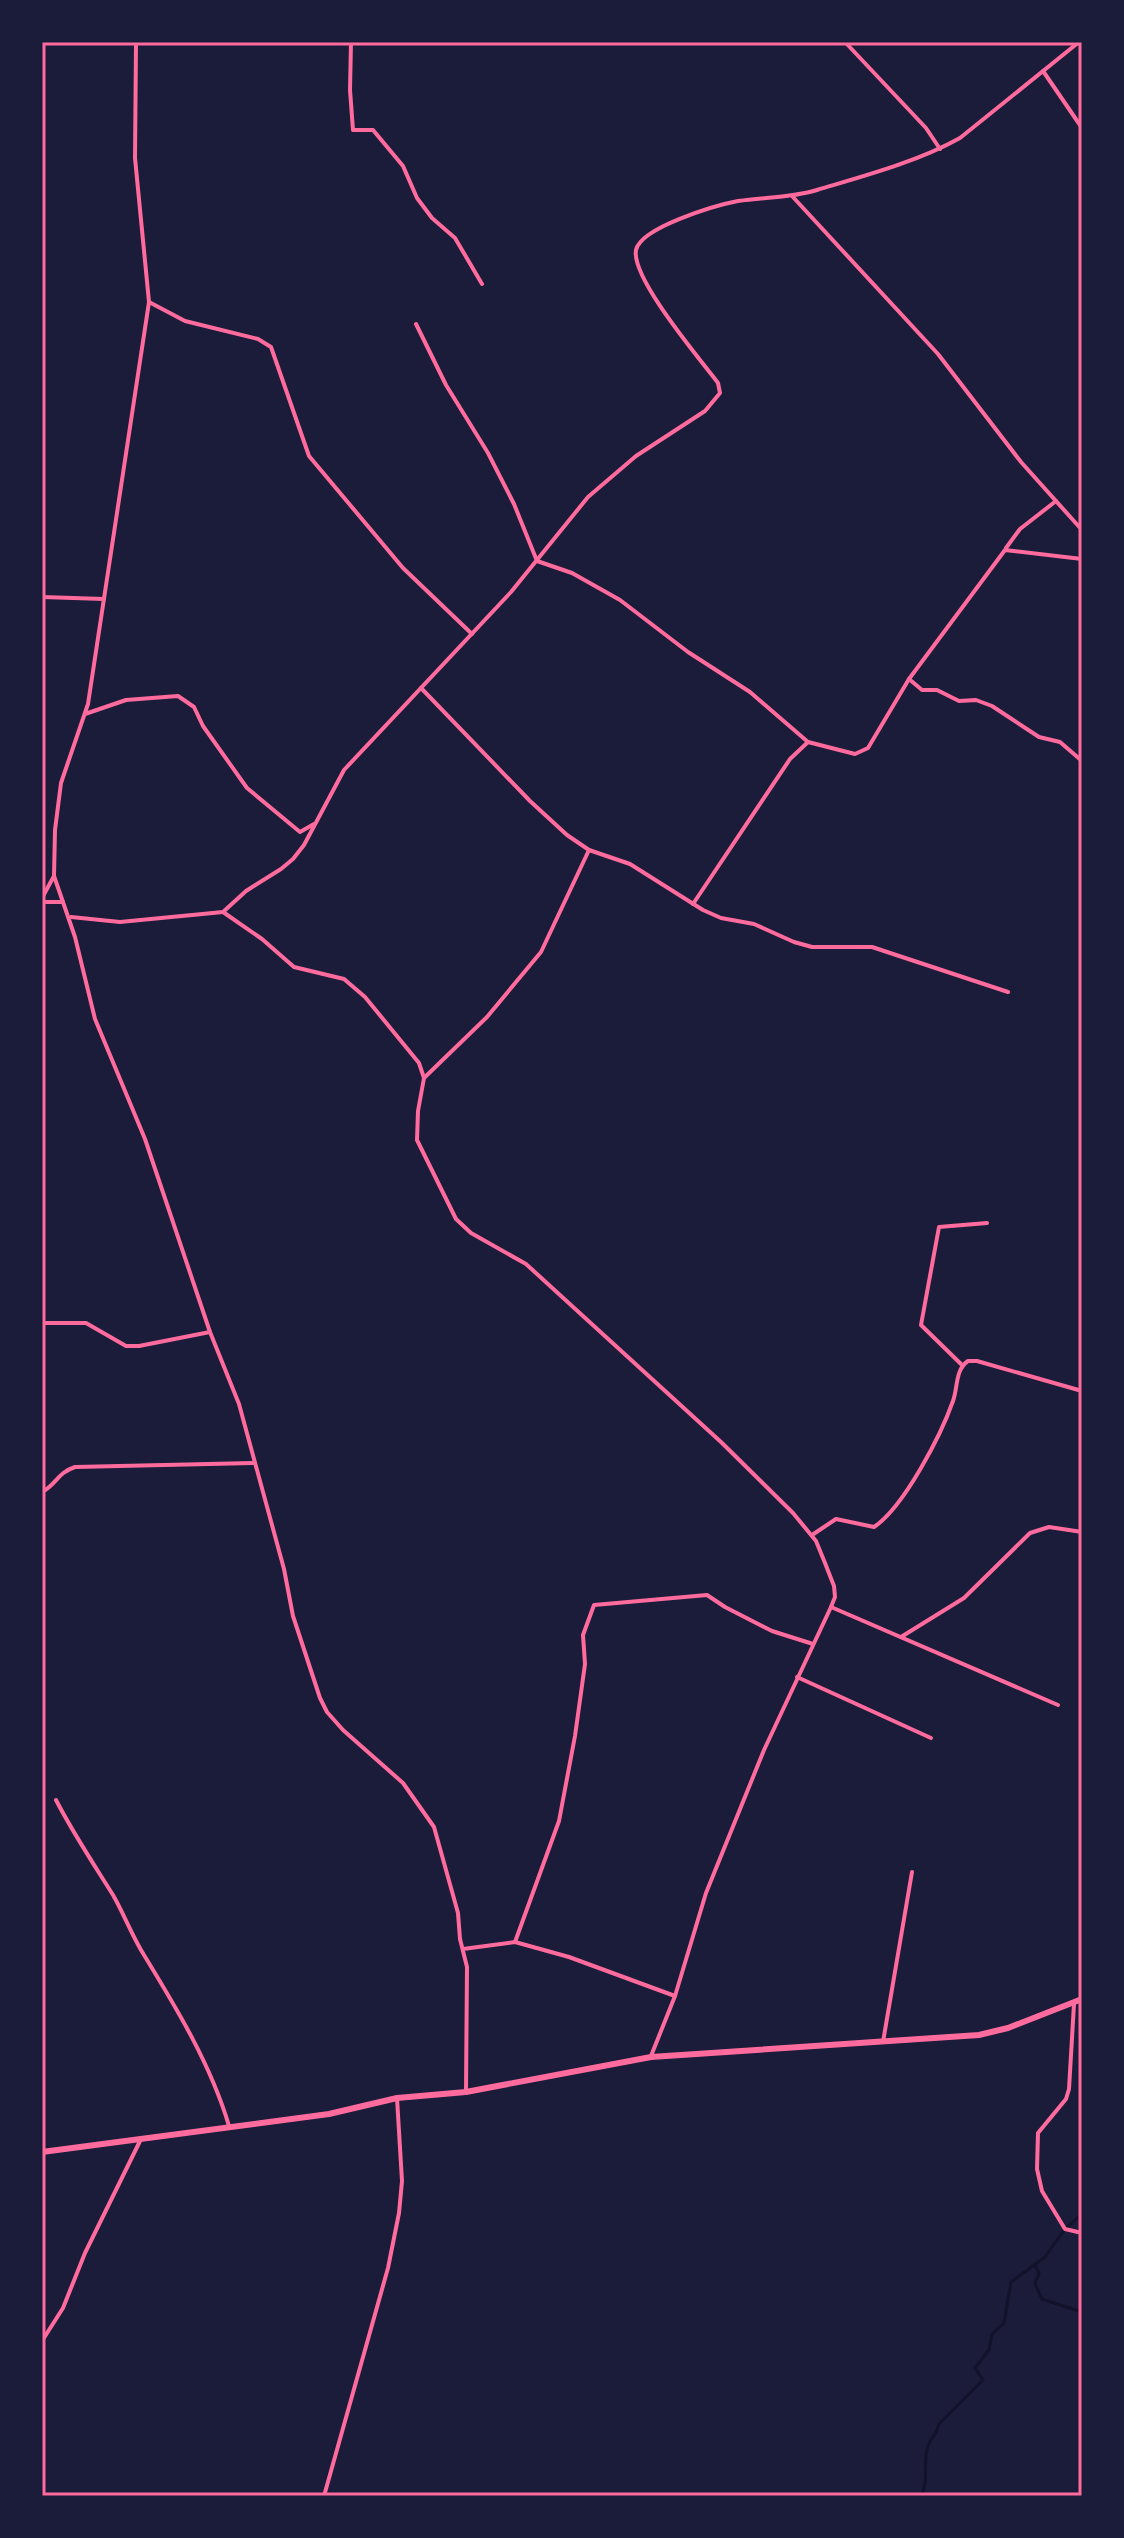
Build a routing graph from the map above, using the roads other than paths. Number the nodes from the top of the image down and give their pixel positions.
1 (136, 42) edge
2 (351, 42) edge
3 (845, 42) edge
4 (1079, 42) edge
5 (1043, 71) junction
6 (1082, 128) edge
7 (940, 149) junction
8 (792, 196) junction
9 (482, 284) dead end
10 (149, 302) junction
11 (416, 324) dead end
12 (1056, 501) junction
13 (1082, 530) edge
14 (1005, 550) junction
15 (1082, 559) edge
16 (537, 561) junction
17 (42, 597) edge
18 (104, 599) junction
19 (472, 634) junction
20 (909, 679) junction
21 (421, 688) junction
22 (85, 714) junction
23 (808, 742) junction
24 (1082, 761) edge
25 (315, 823) junction
26 (589, 850) junction
27 (54, 876) junction
28 (42, 900) edge
29 (63, 902) junction
30 (693, 904) junction
31 (223, 912) junction
32 (70, 917) junction
33 (1008, 992) dead end
34 (424, 1078) junction
35 (987, 1223) dead end
36 (42, 1323) edge
37 (210, 1332) junction
38 (962, 1365) junction
39 (1082, 1391) edge
40 (253, 1463) junction
41 (42, 1492) edge
42 (1082, 1532) edge
43 (812, 1535) junction
44 (831, 1607) junction
45 (901, 1637) junction
46 (813, 1644) junction
47 (797, 1677) junction
48 (1058, 1705) dead end
49 (931, 1738) dead end
50 (56, 1800) dead end
51 (912, 1872) dead end
52 (515, 1942) junction
53 (463, 1949) junction
54 (675, 1996) junction
55 (1082, 1999) edge
56 (1074, 2004) junction
57 (883, 2042) junction
58 (651, 2057) junction
59 (466, 2092) junction
60 (397, 2098) junction
61 (229, 2126) junction
62 (141, 2139) junction
63 (42, 2152) edge
64 (1082, 2233) edge
65 (42, 2341) edge
66 (324, 2496) edge

1 - 10 street
2 - 9 street
3 - 7 street
4 - 5 street
5 - 6 street
5 - 7 street
7 - 8 street
8 - 12 street
8 - 16 street
10 - 18 street
10 - 19 street
11 - 16 street
12 - 13 street
12 - 14 street
14 - 15 street
14 - 20 street
16 - 19 street
16 - 23 street
17 - 18 street
18 - 22 street
19 - 21 street
20 - 23 street
20 - 24 street
21 - 25 street
21 - 26 street
22 - 25 street
22 - 27 street
23 - 30 street
25 - 31 street
26 - 30 street
26 - 34 street
27 - 28 street
27 - 29 street
28 - 29 street
29 - 32 street
30 - 33 street
31 - 32 street
31 - 34 street
32 - 37 street
34 - 43 street
35 - 38 street
36 - 37 street
37 - 40 street
38 - 39 street
38 - 43 street
40 - 41 street
40 - 53 street
42 - 45 street
43 - 44 street
44 - 45 street
44 - 46 street
45 - 48 street
46 - 47 street
46 - 52 street
47 - 49 street
47 - 54 street
50 - 61 street
51 - 57 street
52 - 53 street
52 - 54 street
53 - 59 street
54 - 58 street
55 - 56 main road
56 - 57 main road
56 - 64 street
57 - 58 main road
58 - 59 main road
59 - 60 main road
60 - 61 main road
60 - 66 street
61 - 62 main road
62 - 63 main road
62 - 65 street

